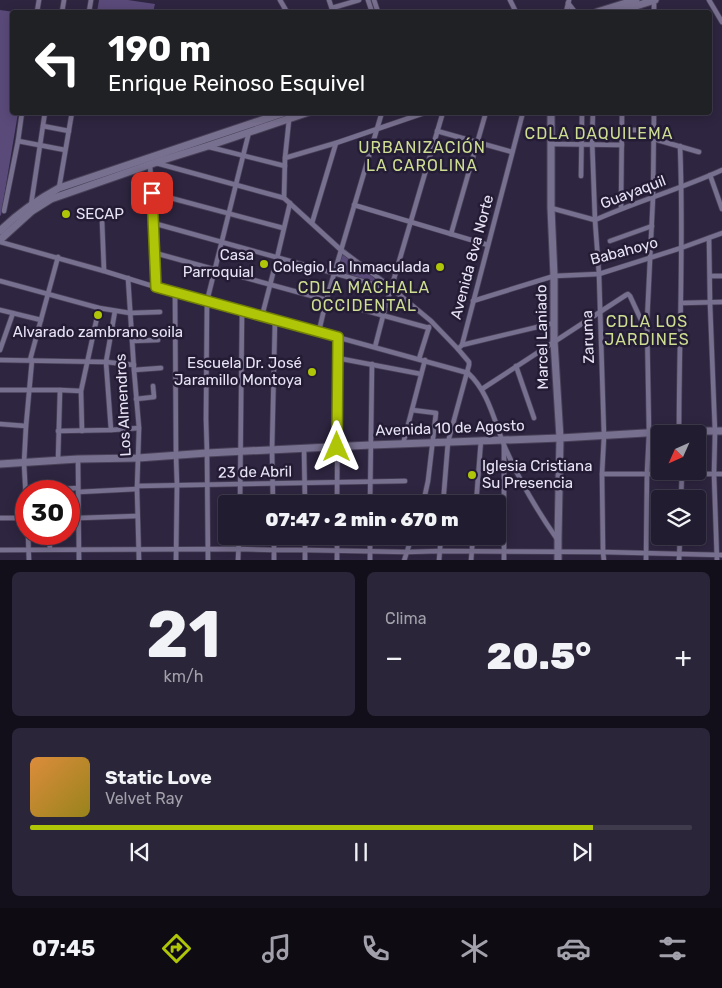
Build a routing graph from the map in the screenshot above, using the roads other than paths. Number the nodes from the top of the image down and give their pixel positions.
1 (329, 0) edge
2 (359, 0) edge
3 (636, 0) edge
4 (654, 0) edge
5 (709, 0) edge
6 (332, 10) edge
7 (604, 10) edge
8 (623, 10) edge
9 (722, 22) edge
10 (22, 115) edge
11 (45, 115) edge
12 (72, 115) edge
13 (277, 115) edge
14 (302, 115) edge
15 (381, 115) edge
16 (418, 115) edge
17 (442, 115) edge
18 (485, 115) edge
19 (522, 115) edge
20 (550, 115) edge
21 (582, 115) edge
22 (593, 115) edge
23 (622, 115) edge
24 (654, 115) edge
25 (289, 120) junction
26 (43, 126) junction
27 (377, 129) junction
28 (622, 130) junction
29 (654, 130) junction
30 (69, 131) junction
31 (437, 131) junction
32 (249, 132) junction
33 (654, 139) junction
34 (18, 141) junction
35 (478, 142) junction
36 (336, 143) junction
37 (551, 144) junction
38 (581, 144) junction
39 (593, 144) junction
40 (622, 145) junction
41 (40, 146) junction
42 (208, 146) junction
43 (680, 146) junction
44 (65, 150) junction
45 (512, 152) junction
46 (699, 152) dead end
47 (243, 155) junction
48 (285, 158) junction
49 (153, 163) junction
50 (285, 166) junction
51 (722, 170) edge
52 (710, 175) junction
53 (581, 176) dead end
54 (236, 184) junction
55 (682, 186) junction
56 (58, 188) junction
57 (152, 193) junction
58 (653, 197) junction
59 (284, 198) junction
60 (290, 203) junction
61 (30, 205) junction
62 (354, 205) junction
63 (551, 208) junction
64 (621, 208) junction
65 (722, 209) edge
66 (4, 211) dead end
67 (228, 214) junction
68 (102, 220) dead end
69 (596, 220) junction
70 (411, 222) junction
71 (153, 223) junction
72 (312, 223) junction
73 (652, 226) junction
74 (283, 228) junction
75 (0, 231) edge
76 (722, 233) edge
77 (451, 234) junction
78 (709, 238) junction
79 (0, 241) edge
80 (610, 241) dead end
81 (222, 243) junction
82 (488, 245) junction
83 (682, 248) junction
84 (341, 250) junction
85 (155, 253) junction
86 (650, 257) junction
87 (58, 258) junction
88 (278, 258) junction
89 (214, 270) junction
90 (104, 271) junction
91 (334, 274) junction
92 (599, 274) junction
93 (554, 276) junction
94 (710, 276) junction
95 (722, 276) edge
96 (128, 278) junction
97 (0, 281) edge
98 (270, 284) junction
99 (156, 287) junction
100 (392, 289) junction
101 (174, 293) junction
102 (49, 294) junction
103 (207, 301) junction
104 (326, 301) junction
105 (473, 301) junction
106 (681, 302) junction
107 (722, 302) edge
108 (710, 303) junction
109 (99, 308) junction
110 (0, 310) edge
111 (115, 311) junction
112 (242, 311) junction
113 (160, 312) dead end
114 (600, 312) junction
115 (13, 313) junction
116 (130, 313) junction
117 (262, 316) junction
118 (383, 316) junction
119 (41, 320) junction
120 (275, 320) junction
121 (431, 321) junction
122 (647, 322) junction
123 (554, 323) junction
124 (429, 328) junction
125 (318, 331) junction
126 (338, 337) junction
127 (158, 340) dead end
128 (132, 341) junction
129 (554, 341) junction
130 (375, 347) junction
131 (460, 347) junction
132 (0, 350) edge
133 (337, 358) junction
134 (0, 360) edge
135 (31, 360) junction
136 (422, 360) junction
137 (88, 362) junction
138 (106, 362) junction
139 (372, 364) junction
140 (516, 366) junction
141 (134, 367) junction
142 (161, 368) dead end
143 (468, 373) junction
144 (421, 374) junction
145 (153, 386) dead end
146 (482, 389) junction
147 (0, 390) edge
148 (30, 390) junction
149 (60, 390) junction
150 (81, 391) junction
151 (136, 399) junction
152 (412, 410) junction
153 (534, 418) dead end
154 (0, 424) edge
155 (679, 425) edge
156 (26, 426) junction
157 (139, 428) junction
158 (111, 430) junction
159 (58, 431) junction
160 (82, 431) junction
161 (718, 431) edge
162 (649, 433) junction
163 (604, 436) junction
164 (560, 438) junction
165 (481, 440) junction
166 (448, 442) junction
167 (503, 442) junction
168 (433, 443) junction
169 (403, 444) junction
170 (371, 445) junction
171 (337, 447) junction
172 (304, 448) junction
173 (272, 450) junction
174 (240, 452) junction
175 (207, 453) junction
176 (176, 455) junction
177 (138, 458) junction
178 (58, 460) junction
179 (78, 460) junction
180 (24, 463) junction
181 (0, 464) edge
182 (647, 473) junction
183 (651, 473) edge
184 (602, 474) junction
185 (706, 474) edge
186 (714, 474) junction
187 (722, 474) edge
188 (25, 480) edge
189 (78, 480) edge
190 (404, 482) dead end
191 (338, 483) junction
192 (370, 483) junction
193 (241, 484) junction
194 (272, 484) junction
195 (304, 484) junction
196 (177, 485) junction
197 (207, 485) junction
198 (137, 487) junction
199 (80, 490) edge
200 (240, 495) edge
201 (273, 495) edge
202 (305, 495) edge
203 (338, 495) edge
204 (370, 495) edge
205 (425, 495) edge
206 (444, 495) edge
207 (477, 495) edge
208 (137, 516) junction
209 (0, 518) edge
210 (15, 518) edge
211 (80, 518) edge
212 (558, 539) junction
213 (28, 545) edge
214 (50, 545) edge
215 (79, 545) edge
216 (238, 545) edge
217 (274, 545) edge
218 (305, 545) edge
219 (337, 545) edge
220 (370, 545) edge
221 (409, 545) edge
222 (440, 545) edge
223 (472, 545) edge
224 (680, 545) edge
225 (50, 549) junction
226 (79, 549) junction
227 (176, 549) junction
228 (207, 549) junction
229 (238, 549) junction
230 (0, 550) edge
231 (28, 550) junction
232 (138, 550) junction
233 (274, 550) junction
234 (305, 550) junction
235 (337, 550) junction
236 (370, 551) junction
237 (440, 551) junction
238 (407, 552) junction
239 (472, 552) junction
240 (504, 552) junction
241 (558, 552) junction
242 (603, 552) junction
243 (646, 554) junction
244 (679, 554) junction
245 (719, 557) edge
246 (29, 560) edge
247 (80, 560) edge
248 (139, 560) edge
249 (176, 560) edge
250 (208, 560) edge
251 (238, 560) edge
252 (274, 560) edge
253 (306, 560) edge
254 (337, 560) edge
255 (370, 560) edge
256 (404, 560) edge
257 (439, 560) edge
258 (471, 560) edge
259 (504, 560) edge
260 (558, 560) edge
261 (604, 560) edge
262 (646, 560) edge
263 (679, 560) edge

1 - 6 street
2 - 6 street
3 - 7 street
4 - 8 street
5 - 9 street
10 - 34 street
11 - 26 street
12 - 30 street
13 - 56 street
14 - 25 street
15 - 27 street
16 - 27 street
17 - 31 street
18 - 35 street
19 - 45 street, Avenida 8va Norte
20 - 37 street, Marcel Laniado
21 - 38 street
22 - 39 street, Zaruma
23 - 28 street
24 - 29 street
25 - 32 street
25 - 48 street
26 - 30 street
26 - 41 street
27 - 36 street
27 - 62 street
28 - 29 street
28 - 40 street
29 - 33 street
30 - 44 street
31 - 35 street
31 - 70 street
32 - 42 street
32 - 47 street
33 - 43 street
33 - 58 street
34 - 41 street
34 - 66 street
35 - 45 street
35 - 77 street
36 - 48 street
36 - 72 street
37 - 38 street
37 - 63 street, Marcel Laniado
38 - 39 street
38 - 53 street
39 - 40 street
39 - 69 street, Zaruma
40 - 64 street
41 - 44 street
41 - 61 street
42 - 47 street
42 - 49 street
43 - 46 street
43 - 55 street
44 - 56 street
45 - 82 street, Avenida 8va Norte
47 - 50 street
47 - 54 street
48 - 50 street
49 - 54 street
49 - 57 street
49 - 79 street
50 - 59 street
51 - 52 street, Guayaquil
52 - 55 street, Guayaquil
52 - 65 street
54 - 59 street
54 - 67 street
55 - 58 street, Guayaquil
55 - 83 street
56 - 61 street
57 - 67 street
57 - 71 street
58 - 64 street, Guayaquil
58 - 73 street
59 - 60 street
60 - 72 street
60 - 74 street
61 - 75 street
62 - 70 street
62 - 84 street
63 - 69 street, Guayaquil
63 - 93 street, Marcel Laniado
64 - 69 street, Guayaquil
67 - 74 street
67 - 81 street
68 - 90 street
69 - 92 street, Zaruma
70 - 77 street
70 - 100 street
71 - 81 street
71 - 85 street
72 - 84 street
73 - 80 street
73 - 86 street
74 - 88 street
76 - 78 street, Babahoyo
77 - 82 street
78 - 83 street, Babahoyo
78 - 94 street
79 - 87 street
81 - 88 street
81 - 89 street
82 - 105 street, Avenida 8va Norte
83 - 86 street, Babahoyo
83 - 106 street
84 - 91 street
84 - 100 street
85 - 89 street
85 - 99 street
86 - 92 street, Babahoyo
86 - 122 street
87 - 90 street
87 - 102 street
88 - 91 street
88 - 98 street
89 - 98 street
89 - 103 street
90 - 96 street
91 - 100 street
91 - 104 street
92 - 93 street, Babahoyo
92 - 114 street, Zaruma
93 - 105 street, Babahoyo
93 - 123 street, Marcel Laniado
94 - 95 street
94 - 108 street
96 - 99 street
96 - 116 street, Los Almendros
97 - 102 street
98 - 104 street
98 - 117 street
99 - 101 street
100 - 118 street
100 - 121 street
101 - 103 street
101 - 176 street
102 - 109 street
102 - 119 street
103 - 112 street
103 - 175 street
104 - 118 street
104 - 125 street
105 - 131 street, Avenida 8va Norte
106 - 108 street
106 - 155 street
107 - 108 street
108 - 161 street
109 - 111 street
109 - 137 street
110 - 115 street
111 - 116 street
111 - 138 street
112 - 117 street
112 - 174 street
113 - 116 street
114 - 122 street
114 - 129 street
114 - 163 street, Zaruma
115 - 119 street
115 - 132 street
116 - 128 street, Los Almendros
117 - 120 street
118 - 124 street
118 - 130 street
119 - 135 street
120 - 125 street
120 - 173 street
121 - 124 street
121 - 131 street
122 - 162 street
123 - 129 street, Marcel Laniado
123 - 131 street
124 - 136 street
125 - 126 street
126 - 130 street
126 - 133 street
127 - 128 street
128 - 141 street, Los Almendros
129 - 140 street
129 - 164 street, Marcel Laniado
130 - 136 street
131 - 143 street
133 - 139 street
133 - 171 street
134 - 135 street
135 - 137 street
135 - 148 street
136 - 143 street
136 - 144 street
137 - 138 street
137 - 150 street
138 - 141 street
138 - 158 street
139 - 144 street
139 - 170 street
140 - 146 street
140 - 153 street
141 - 142 street
141 - 151 street, Los Almendros
143 - 146 street
143 - 166 street
144 - 152 street
145 - 151 street
146 - 167 street
147 - 148 street
148 - 149 street
148 - 156 street
149 - 150 street
149 - 159 street
150 - 160 street
151 - 157 street, Los Almendros
152 - 168 street
152 - 169 street
154 - 156 street
156 - 180 street
157 - 158 street
157 - 177 street, Los Almendros
158 - 160 street
159 - 160 street
159 - 178 street
161 - 186 street
162 - 163 street, Avenida 10 de Agosto
162 - 182 street
163 - 164 street, Avenida 10 de Agosto
163 - 184 street, Zaruma
164 - 167 street, Avenida 10 de Agosto
164 - 212 street, Marcel Laniado
165 - 166 street, Avenida 10 de Agosto
165 - 167 street, Avenida 10 de Agosto
165 - 207 street
166 - 168 street, Avenida 10 de Agosto
166 - 206 street
167 - 212 street
167 - 240 street
168 - 169 street, Avenida 10 de Agosto
168 - 205 street
169 - 170 street, Avenida 10 de Agosto
170 - 171 street, Avenida 10 de Agosto
170 - 192 street
171 - 172 street, Avenida 10 de Agosto
171 - 191 street
172 - 173 street, Avenida 10 de Agosto
172 - 195 street
173 - 174 street, Avenida 10 de Agosto
173 - 194 street
174 - 175 street, Avenida 10 de Agosto
174 - 193 street
175 - 176 street, Avenida 10 de Agosto
175 - 197 street
176 - 177 street, Avenida 10 de Agosto
176 - 196 street
177 - 179 street, Avenida 10 de Agosto
177 - 198 street, Los Almendros
178 - 179 street, Avenida 10 de Agosto
178 - 180 street, Avenida 10 de Agosto
179 - 189 street
180 - 181 street, Avenida 10 de Agosto
180 - 188 street
182 - 183 street
182 - 184 street
182 - 243 street
184 - 242 street, Zaruma
185 - 186 street
186 - 187 street
186 - 245 street
190 - 192 street, 23 de Abril
191 - 192 street, 23 de Abril
191 - 195 street, 23 de Abril
191 - 203 street
192 - 204 street
193 - 194 street, 23 de Abril
193 - 197 street, 23 de Abril
193 - 200 street
194 - 195 street, 23 de Abril
194 - 201 street
195 - 202 street
196 - 197 street, 23 de Abril
196 - 198 street, 23 de Abril
196 - 227 street
197 - 228 street
198 - 199 street, 23 de Abril
198 - 208 street, Los Almendros
208 - 211 street
208 - 232 street, Los Almendros
209 - 210 street
212 - 241 street, Marcel Laniado
213 - 231 street
214 - 225 street
215 - 226 street
216 - 229 street
217 - 233 street
218 - 234 street
219 - 235 street
220 - 236 street
221 - 238 street
222 - 237 street
223 - 239 street
224 - 244 street
225 - 226 street
225 - 231 street
226 - 232 street
226 - 247 street
227 - 228 street
227 - 232 street
227 - 249 street
228 - 229 street
228 - 250 street
229 - 233 street
229 - 251 street
230 - 231 street
231 - 246 street
232 - 248 street, Los Almendros
233 - 234 street
233 - 252 street
234 - 235 street
234 - 253 street
235 - 236 street
235 - 254 street
236 - 238 street
236 - 255 street
237 - 238 street
237 - 239 street
237 - 257 street
238 - 256 street
239 - 240 street
239 - 258 street
240 - 241 street
240 - 259 street
241 - 242 street
241 - 260 street, Marcel Laniado
242 - 243 street
242 - 261 street, Zaruma
243 - 244 street
243 - 262 street
244 - 245 street
244 - 263 street

